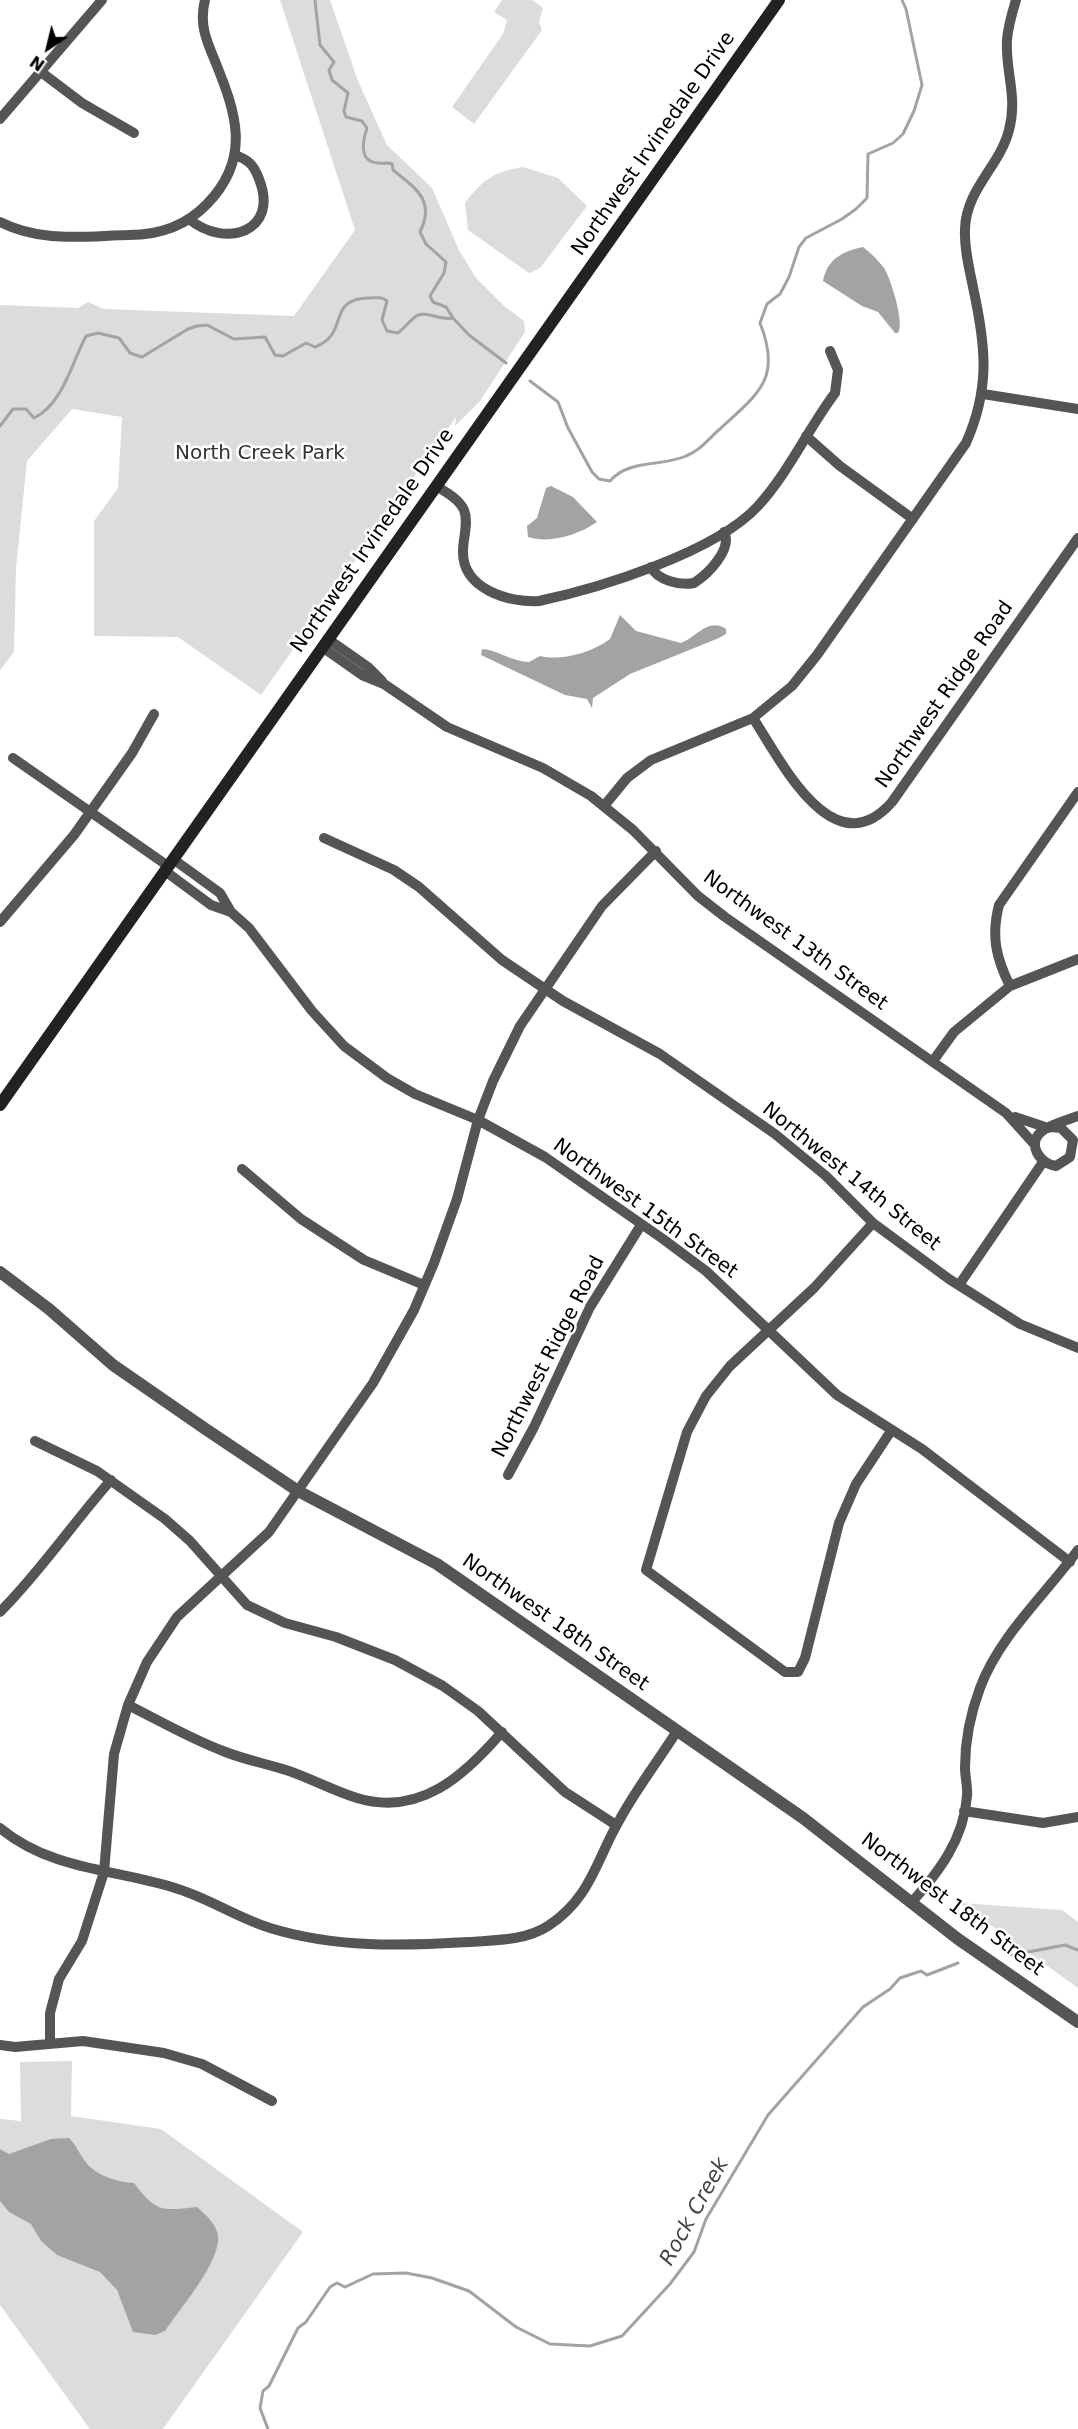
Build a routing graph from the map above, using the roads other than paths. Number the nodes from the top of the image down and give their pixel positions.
1 (102, 0) edge
2 (205, 0) edge
3 (779, 0) edge
4 (1016, 0) edge
5 (93, 5) edge
6 (41, 72) junction
7 (0, 119) edge
8 (134, 133) dead end
9 (234, 155) junction
10 (189, 219) junction
11 (0, 222) edge
12 (830, 351) dead end
13 (982, 394) junction
14 (1078, 409) edge
15 (806, 436) junction
16 (436, 486) junction
17 (913, 519) junction
18 (724, 532) junction
19 (1078, 538) edge
20 (651, 567) junction
21 (325, 643) junction
22 (154, 714) dead end
23 (753, 718) junction
24 (13, 758) dead end
25 (1078, 792) edge
26 (604, 806) junction
27 (90, 812) junction
28 (324, 838) dead end
29 (656, 851) junction
30 (168, 866) junction
31 (0, 922) edge
32 (1078, 959) edge
33 (1010, 986) junction
34 (544, 988) junction
35 (933, 1061) junction
36 (0, 1105) edge
37 (1006, 1113) junction
38 (1078, 1116) edge
39 (478, 1120) junction
40 (1049, 1127) junction
41 (1076, 1135) edge
42 (1035, 1145) junction
43 (1074, 1160) edge
44 (1043, 1162) junction
45 (242, 1169) dead end
46 (873, 1223) junction
47 (642, 1225) junction
48 (0, 1272) edge
49 (959, 1285) junction
50 (424, 1286) junction
51 (768, 1331) junction
52 (1078, 1347) edge
53 (891, 1431) junction
54 (35, 1441) dead end
55 (508, 1475) dead end
56 (111, 1480) junction
57 (298, 1491) junction
58 (1078, 1550) edge
59 (1070, 1562) junction
60 (220, 1577) junction
61 (0, 1612) edge
62 (128, 1706) junction
63 (677, 1731) junction
64 (502, 1732) junction
65 (964, 1811) junction
66 (1078, 1817) edge
67 (616, 1825) junction
68 (0, 1828) edge
69 (104, 1872) junction
70 (911, 1903) junction
71 (1078, 2022) edge
72 (50, 2043) junction
73 (0, 2045) edge
74 (272, 2101) dead end

1 - 5 street
2 - 9 street
3 - 16 main road, Northwest Irvinedale Drive
4 - 13 street
5 - 6 street
6 - 7 street
6 - 8 street
9 - 10 street
9 - 10 street
10 - 11 street
12 - 15 street
13 - 14 street
13 - 17 street
15 - 17 street
15 - 18 street
16 - 20 street
16 - 21 main road, Northwest Irvinedale Drive
17 - 23 street
18 - 20 street
18 - 20 street
19 - 23 street, Northwest Ridge Road
21 - 26 street, Northwest 13th Street
21 - 30 main road, Northwest Irvinedale Drive
22 - 27 street
23 - 26 street
24 - 27 street, Northwest 15th Street
25 - 33 street
26 - 29 street, Northwest 13th Street
27 - 30 street, Northwest 15th Street
27 - 31 street
28 - 34 street, Northwest 14th Street
29 - 34 street
29 - 35 street, Northwest 13th Street
30 - 36 main road, Northwest Irvinedale Drive
30 - 39 street, Northwest 15th Street
32 - 33 street
33 - 35 street
34 - 39 street
34 - 46 street, Northwest 14th Street
35 - 37 street, Northwest 13th Street
37 - 40 street, Northwest 13th Street
37 - 42 street, Northwest 13th Street
38 - 40 street
39 - 47 street, Northwest 15th Street
39 - 50 street
40 - 41 street
40 - 42 street
41 - 43 street
42 - 44 street
43 - 44 street
44 - 49 street
45 - 50 street
46 - 49 street, Northwest 14th Street
46 - 51 street
47 - 51 street, Northwest 15th Street
47 - 55 street, Northwest Ridge Road
48 - 57 street, Northwest 18th Street
49 - 52 street, Northwest 14th Street
50 - 57 street
51 - 53 street, Northwest 15th Street
51 - 53 street
53 - 59 street, Northwest 15th Street
54 - 56 street
56 - 60 street
56 - 61 street
57 - 60 street
57 - 63 street, Northwest 18th Street
58 - 59 street
59 - 65 street
60 - 62 street
60 - 64 street
62 - 64 street
62 - 69 street
63 - 67 street
63 - 70 street, Northwest 18th Street
64 - 67 street
65 - 66 street
65 - 70 street
67 - 69 street
68 - 69 street
69 - 72 street
70 - 71 street, Northwest 18th Street
72 - 73 street
72 - 74 street

